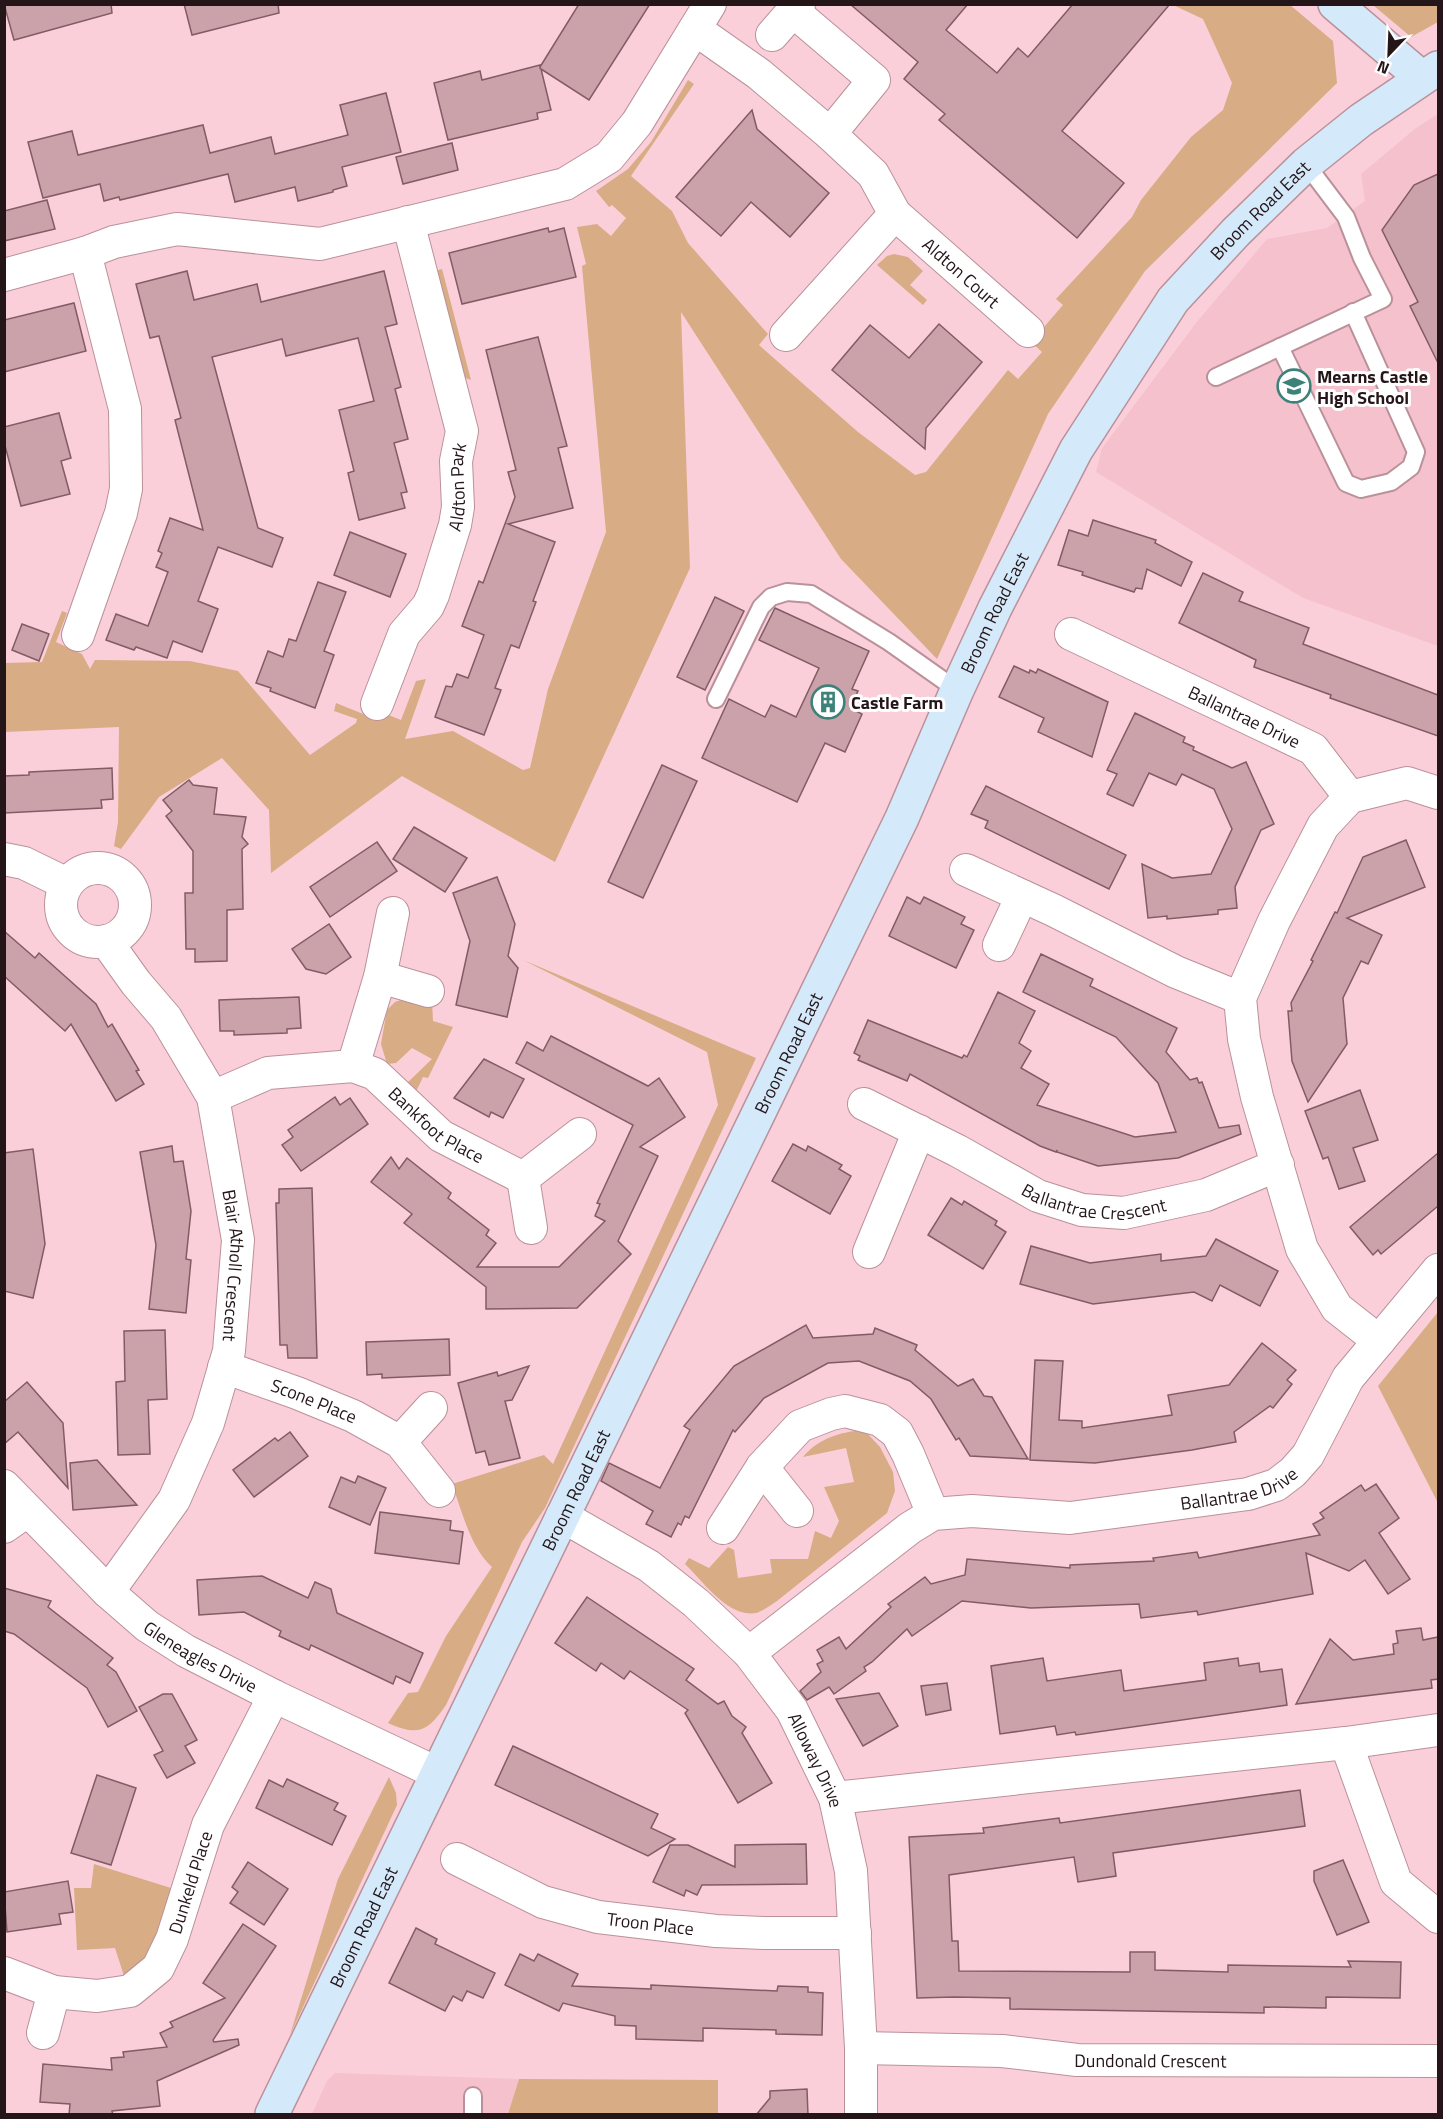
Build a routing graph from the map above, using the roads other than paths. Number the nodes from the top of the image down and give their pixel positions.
1 (1335, 4) edge
2 (796, 8) edge
3 (702, 16) edge
4 (772, 34) dead end
5 (1430, 73) edge
6 (830, 134) junction
7 (1306, 164) junction
8 (895, 214) junction
9 (408, 222) junction
10 (85, 253) junction
11 (4, 274) edge
12 (1353, 312) junction
13 (1028, 331) dead end
14 (786, 335) dead end
15 (1280, 347) junction
16 (1216, 377) dead end
17 (1071, 634) dead end
18 (78, 636) dead end
19 (957, 690) junction
20 (716, 699) dead end
21 (377, 704) dead end
22 (1438, 793) edge
23 (1350, 797) junction
24 (4, 859) edge
25 (966, 870) dead end
26 (67, 884) junction
27 (1022, 896) junction
28 (393, 913) dead end
29 (106, 941) junction
30 (999, 945) dead end
31 (380, 977) junction
32 (428, 991) dead end
33 (1240, 998) junction
34 (353, 1066) junction
35 (213, 1097) junction
36 (864, 1104) dead end
37 (919, 1131) junction
38 (580, 1134) dead end
39 (1278, 1165) junction
40 (523, 1178) junction
41 (531, 1228) dead end
42 (869, 1252) dead end
43 (1438, 1270) edge
44 (1379, 1341) junction
45 (224, 1367) junction
46 (431, 1408) dead end
47 (400, 1442) junction
48 (762, 1467) junction
49 (4, 1486) edge
50 (439, 1491) dead end
51 (797, 1511) dead end
52 (933, 1514) junction
53 (562, 1516) junction
54 (16, 1519) edge
55 (723, 1528) dead end
56 (108, 1593) junction
57 (749, 1653) junction
58 (274, 1696) junction
59 (1438, 1730) edge
60 (1346, 1743) junction
61 (437, 1773) junction
62 (835, 1798) junction
63 (457, 1859) dead end
64 (1438, 1917) edge
65 (855, 1934) junction
66 (4, 1973) edge
67 (54, 1992) junction
68 (43, 2033) dead end
69 (861, 2048) junction
70 (1438, 2061) edge
71 (473, 2096) dead end
72 (272, 2115) edge
73 (473, 2115) edge
74 (861, 2115) edge

1 - 5 street
2 - 4 street
2 - 6 street
3 - 6 street, Aldton Court
3 - 9 street
5 - 7 street, Broom Road East
6 - 8 street, Aldton Court
7 - 12 lane
7 - 19 street, Broom Road East
8 - 13 street, Aldton Court
8 - 14 street
9 - 10 street
9 - 21 street, Aldton Park
10 - 11 street
10 - 18 street
12 - 15 lane
12 - 15 lane
15 - 16 lane
17 - 23 street, Ballantrae Drive
19 - 20 lane
19 - 53 street, Broom Road East
22 - 23 street
23 - 33 street
24 - 26 street
25 - 27 street
26 - 29 street
26 - 29 street
27 - 30 street
27 - 33 street
28 - 31 street
29 - 35 street, Blair Atholl Crescent
31 - 32 street
31 - 34 street
33 - 39 street
34 - 35 street, Bankfoot Place
34 - 40 street, Bankfoot Place
35 - 45 street, Blair Atholl Crescent
36 - 37 street, Ballantrae Crescent
37 - 39 street, Ballantrae Crescent
37 - 42 street
38 - 40 street
39 - 44 street
40 - 41 street
43 - 44 street, Ballantrae Drive
44 - 52 street, Ballantrae Drive
45 - 47 street, Scone Place
45 - 56 street, Blair Atholl Crescent
46 - 47 street
47 - 50 street, Scone Place
48 - 51 street
48 - 52 street
48 - 55 street
49 - 54 street, Gleneagles Drive
52 - 57 street, Ballantrae Drive
53 - 57 street, Alloway Drive
53 - 61 street, Broom Road East
54 - 56 street, Gleneagles Drive
56 - 58 street, Gleneagles Drive
57 - 62 street, Alloway Drive
58 - 61 street, Gleneagles Drive
58 - 67 street, Dunkeld Place
59 - 60 street
60 - 62 street
60 - 64 street
61 - 72 street, Broom Road East
62 - 65 street, Alloway Drive
63 - 65 street, Troon Place
65 - 69 street, Alloway Drive
66 - 67 street, Dunkeld Place
67 - 68 street
69 - 70 street, Dundonald Crescent
69 - 74 street, Alloway Drive
71 - 73 lane

